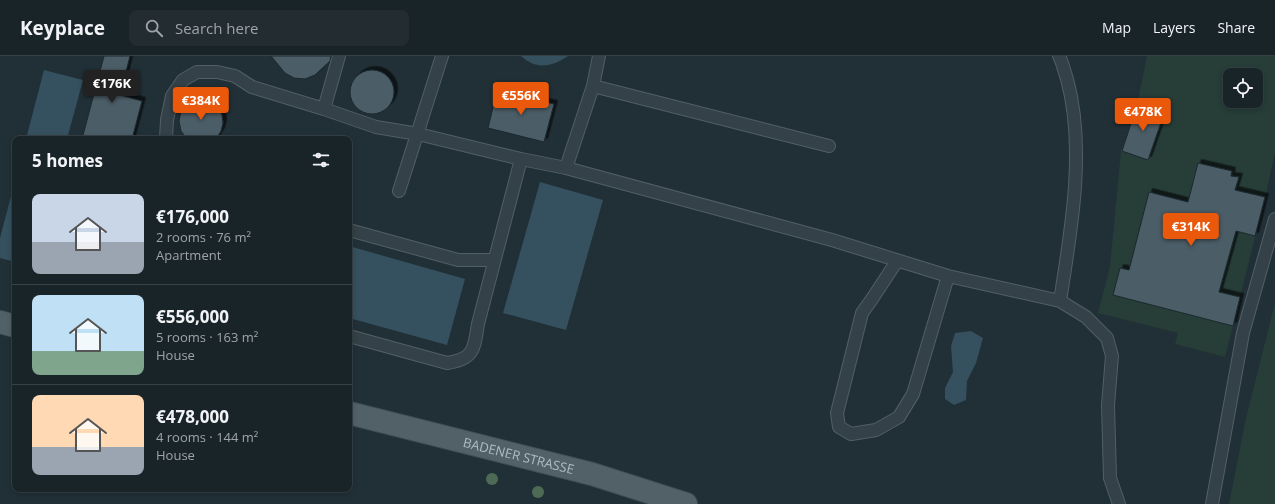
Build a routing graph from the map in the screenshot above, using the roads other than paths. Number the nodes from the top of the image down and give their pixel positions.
1 (338, 56) edge
2 (442, 56) edge
3 (599, 56) edge
4 (1059, 56) edge
5 (593, 86) junction
6 (324, 109) junction
7 (418, 134) junction
8 (166, 136) edge
9 (829, 146) dead end
10 (521, 159) junction
11 (566, 168) junction
12 (399, 191) dead end
13 (1275, 219) edge
14 (352, 231) edge
15 (494, 260) junction
16 (897, 261) junction
17 (948, 276) junction
18 (1060, 301) junction
19 (0, 322) edge
20 (12, 325) edge
21 (352, 337) edge
22 (352, 413) edge
23 (686, 504) edge
24 (1119, 504) edge
25 (1212, 504) edge

1 - 6 lane
2 - 7 lane
3 - 5 lane
4 - 18 lane
5 - 9 lane
5 - 11 lane
6 - 7 lane
6 - 8 lane
7 - 10 lane
7 - 12 lane
10 - 11 lane
10 - 15 lane
11 - 16 lane
13 - 25 lane
14 - 15 lane
15 - 21 lane
16 - 17 lane
16 - 17 lane
17 - 18 lane
18 - 24 lane
19 - 20 main road
22 - 23 main road, BADENER STRASSE

